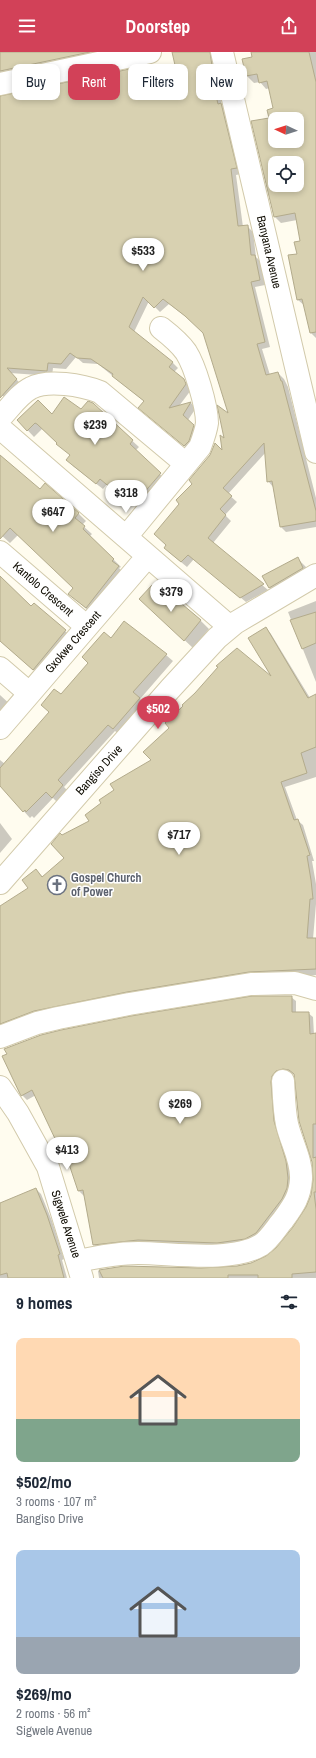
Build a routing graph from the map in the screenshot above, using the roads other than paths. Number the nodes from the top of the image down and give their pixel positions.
1 (150, 52) edge
2 (222, 52) edge
3 (0, 84) edge
4 (161, 328) dead end
5 (0, 418) edge
6 (0, 428) edge
7 (316, 452) edge
8 (186, 464) junction
9 (126, 537) junction
10 (0, 552) edge
11 (147, 557) junction
12 (316, 575) edge
13 (86, 626) junction
14 (230, 627) junction
15 (0, 668) edge
16 (30, 693) junction
17 (0, 728) edge
18 (0, 883) edge
19 (316, 989) edge
20 (0, 1038) edge
21 (283, 1081) dead end
22 (0, 1087) edge
23 (80, 1270) edge

1 - 3 street
2 - 7 street, Banyana Avenue
4 - 8 street
5 - 8 street
6 - 9 street
8 - 9 street
9 - 11 street
10 - 13 street, Kantolo Crescent
11 - 13 street, Gxokwe Crescent
11 - 14 street
12 - 14 street, Bangiso Drive
13 - 16 street, Gxokwe Crescent
14 - 18 street, Bangiso Drive
15 - 16 street
16 - 17 street, Gxokwe Crescent
19 - 20 street
21 - 23 street
22 - 23 street, Sigwele Avenue

